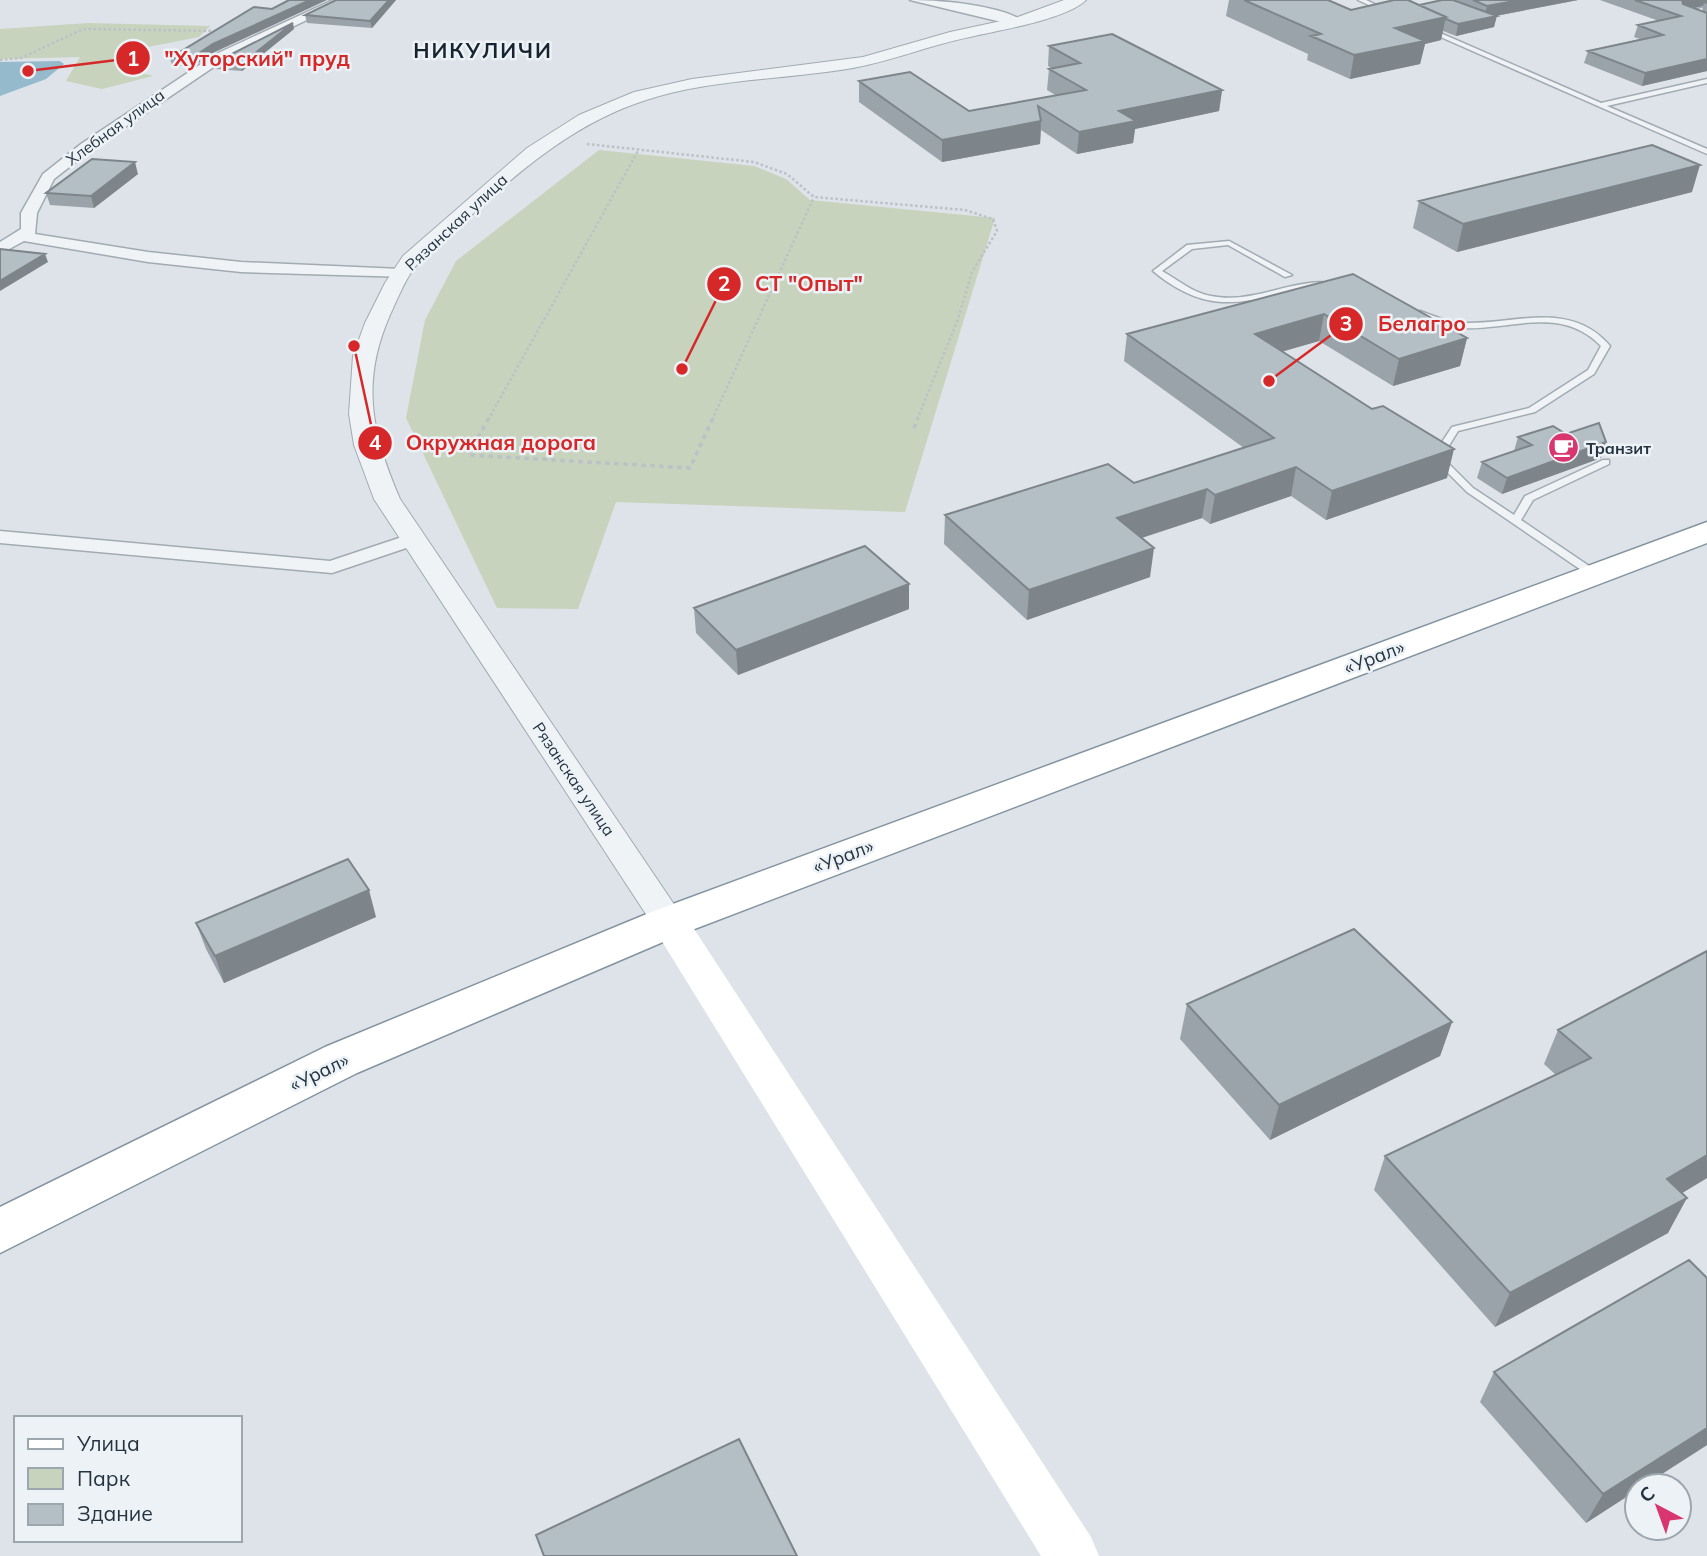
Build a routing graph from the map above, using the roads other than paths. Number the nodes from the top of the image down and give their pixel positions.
1 (342, 0) edge
2 (916, 0) edge
3 (1078, 0) edge
4 (1361, 0) edge
5 (1707, 9) edge
6 (1399, 17) edge
7 (1018, 22) junction
8 (1707, 22) edge
9 (1424, 28) edge
10 (1707, 80) edge
11 (1600, 105) junction
12 (1707, 152) edge
13 (21, 236) junction
14 (0, 248) edge
15 (401, 274) junction
16 (1288, 275) dead end
17 (1344, 285) edge
18 (1407, 307) edge
19 (1606, 461) dead end
20 (1515, 521) junction
21 (1707, 532) edge
22 (0, 537) edge
23 (414, 539) junction
24 (1594, 574) junction
25 (669, 922) junction
26 (0, 1231) edge
27 (1072, 1556) edge

1 - 13 street, Хлебная улица
2 - 7 street
3 - 7 street, Рязанская улица
4 - 6 lane
5 - 8 lane
7 - 15 street, Рязанская улица
9 - 11 lane
10 - 11 lane
11 - 12 lane
13 - 14 street
13 - 15 street
15 - 23 street, Рязанская улица
16 - 17 lane
18 - 20 lane
19 - 20 lane
20 - 24 lane
21 - 24 highway, «Урал»
22 - 23 street
23 - 25 street, Рязанская улица
24 - 25 highway, «Урал»
25 - 26 highway, «Урал»
25 - 27 main road

